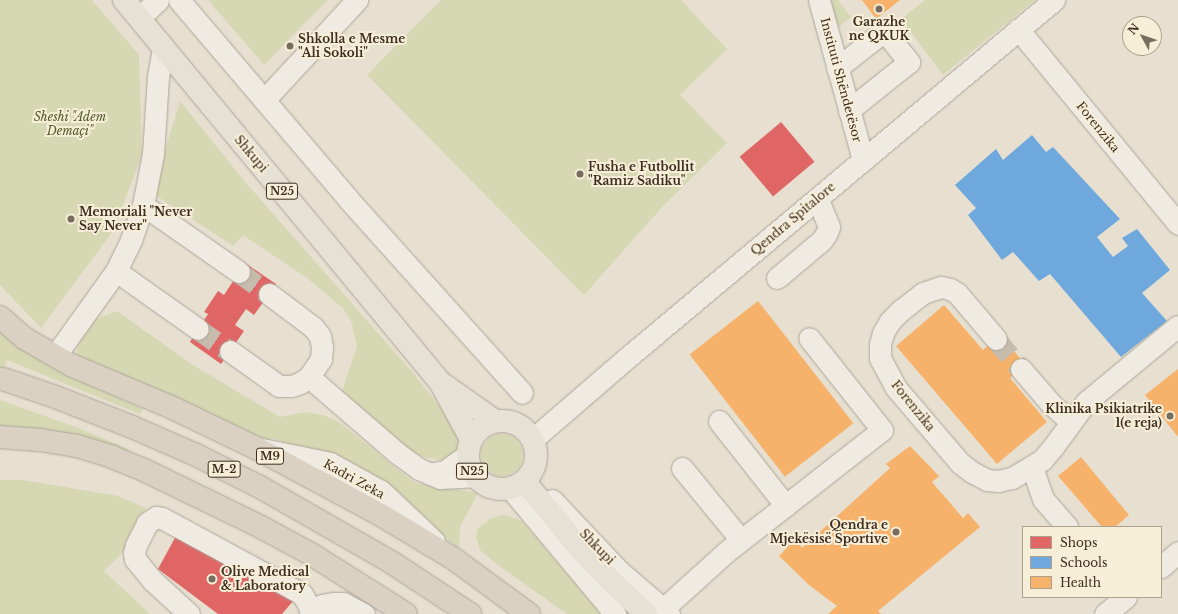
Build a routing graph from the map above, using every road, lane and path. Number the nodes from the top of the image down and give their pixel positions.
1 (124, 0) edge
2 (158, 0) edge
3 (179, 0) edge
4 (357, 0) edge
5 (819, 0) edge
6 (1054, 0) edge
7 (139, 18) junction
8 (1018, 29) junction
9 (163, 49) junction
10 (837, 68) junction
11 (264, 100) junction
12 (849, 110) junction
13 (863, 160) junction
14 (817, 198) junction
15 (143, 205) junction
16 (1178, 224) edge
17 (116, 271) junction
18 (239, 272) tunnel mouth
19 (778, 278) dead end
20 (269, 294) tunnel mouth
21 (0, 318) edge
22 (1178, 326) edge
23 (198, 329) tunnel mouth
24 (808, 338) dead end
25 (996, 339) tunnel mouth
26 (230, 352) tunnel mouth
27 (55, 356) junction
28 (1021, 369) tunnel mouth
29 (309, 377) junction
30 (2, 379) dead end
31 (440, 382) junction
32 (522, 393) dead end
33 (719, 421) dead end
34 (1070, 421) junction
35 (496, 422) junction
36 (0, 438) edge
37 (533, 439) junction
38 (469, 447) junction
39 (1032, 467) junction
40 (682, 468) dead end
41 (429, 474) junction
42 (474, 476) junction
43 (522, 483) junction
44 (786, 506) junction
45 (1066, 526) edge
46 (741, 540) junction
47 (1178, 552) edge
48 (1162, 566) edge
49 (431, 589) junction
50 (1125, 598) edge
51 (659, 612) edge
52 (311, 613) edge
53 (189, 614) edge
54 (364, 614) edge
55 (406, 614) edge
56 (462, 614) edge
57 (470, 614) edge
58 (529, 614) edge
59 (615, 614) edge
60 (1105, 614) edge

1 - 7 main road, Shkupi / N25
2 - 7 street
3 - 11 street
4 - 11 street
5 - 10 street, Instituti Shëndetësor
6 - 8 street, Qendra Spitalore
7 - 9 main road, Shkupi / N25
8 - 13 street, Qendra Spitalore
8 - 16 street, Forenzika
9 - 15 street
9 - 31 main road, Shkupi / N25
10 - 12 street, Instituti Shëndetësor
10 - 12 street
11 - 32 street
12 - 13 street, Instituti Shëndetësor
13 - 14 street, Qendra Spitalore
14 - 19 street
14 - 37 street, Qendra Spitalore
15 - 17 street
15 - 18 street
17 - 23 street
17 - 27 street
20 - 29 street
21 - 27 highway, M9
22 - 34 street, Forenzika
24 - 44 street
25 - 39 street, Forenzika
26 - 29 street
27 - 58 highway, M9
28 - 34 street
29 - 41 street
30 - 49 highway, M-2
31 - 35 main road, Shkupi / N25
31 - 38 main road, Shkupi / N25
33 - 44 street
34 - 39 street, Forenzika
35 - 37 main road, Shkupi / N25
35 - 38 main road
36 - 55 highway
37 - 43 main road
38 - 41 street
38 - 42 main road, Shkupi / N25
39 - 45 street
40 - 46 street
41 - 42 street
42 - 43 main road, N25
43 - 51 street, Shkupi
43 - 51 main road, Shkupi
43 - 59 street
44 - 46 street
46 - 51 street
47 - 48 street
49 - 56 highway, M-2
49 - 57 highway, M-2
50 - 60 street
52 - 53 street
52 - 54 street

